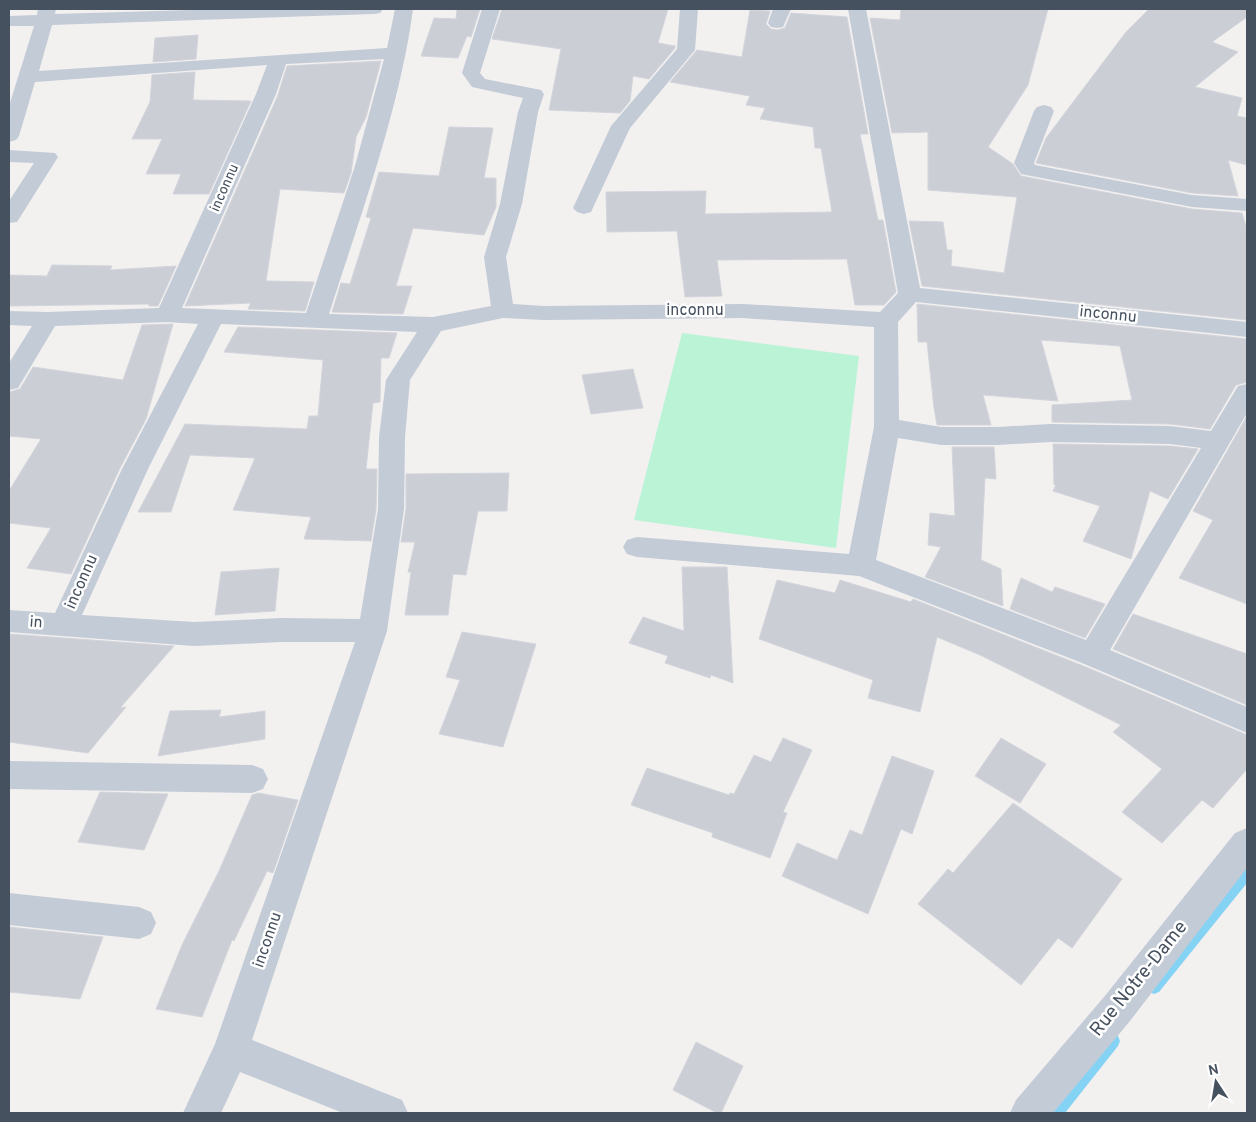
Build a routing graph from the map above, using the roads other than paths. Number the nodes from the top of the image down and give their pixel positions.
1 (374, 9) edge
2 (404, 9) edge
3 (491, 9) edge
4 (689, 9) edge
5 (857, 9) edge
6 (46, 14) edge
7 (9, 21) edge
8 (396, 53) junction
9 (279, 59) junction
10 (27, 77) junction
11 (13, 111) edge
12 (1044, 111) dead end
13 (9, 136) edge
14 (9, 156) edge
15 (1247, 205) edge
16 (584, 208) dead end
17 (9, 217) edge
18 (910, 294) junction
19 (503, 311) junction
20 (167, 315) junction
21 (214, 316) junction
22 (9, 318) edge
23 (48, 318) junction
24 (315, 320) junction
25 (886, 320) junction
26 (433, 325) junction
27 (1247, 329) edge
28 (9, 382) edge
29 (1247, 392) edge
30 (887, 427) junction
31 (1218, 441) junction
32 (637, 547) dead end
33 (861, 566) junction
34 (9, 621) edge
35 (64, 625) junction
36 (373, 631) junction
37 (1092, 655) junction
38 (1247, 720) edge
39 (9, 775) edge
40 (252, 779) dead end
41 (1247, 843) edge
42 (9, 910) edge
43 (139, 923) dead end
44 (231, 1050) junction
45 (202, 1113) edge
46 (388, 1113) edge
47 (1029, 1113) edge

1 - 6 street
2 - 8 street
3 - 19 street
4 - 16 street
5 - 18 street
6 - 7 street
6 - 10 street
8 - 9 street
8 - 24 street
9 - 10 street
9 - 20 street, inconnu
10 - 11 street
11 - 13 street
12 - 15 street
14 - 17 street
18 - 25 street
18 - 27 street, inconnu
19 - 25 street, inconnu
19 - 26 street, inconnu
20 - 21 street, inconnu
20 - 23 street, inconnu
21 - 24 street, inconnu
21 - 35 street, inconnu
22 - 23 street, inconnu
23 - 28 street
24 - 26 street, inconnu
25 - 30 street
26 - 36 street, inconnu
29 - 31 street
30 - 31 street
30 - 33 street
31 - 37 street
32 - 33 street
33 - 37 street
34 - 35 street, in
35 - 36 street, inconnu
36 - 44 street, inconnu
37 - 38 street
39 - 40 street
41 - 47 street, Rue Notre-Dame
42 - 43 street
44 - 45 street, inconnu
44 - 46 street

